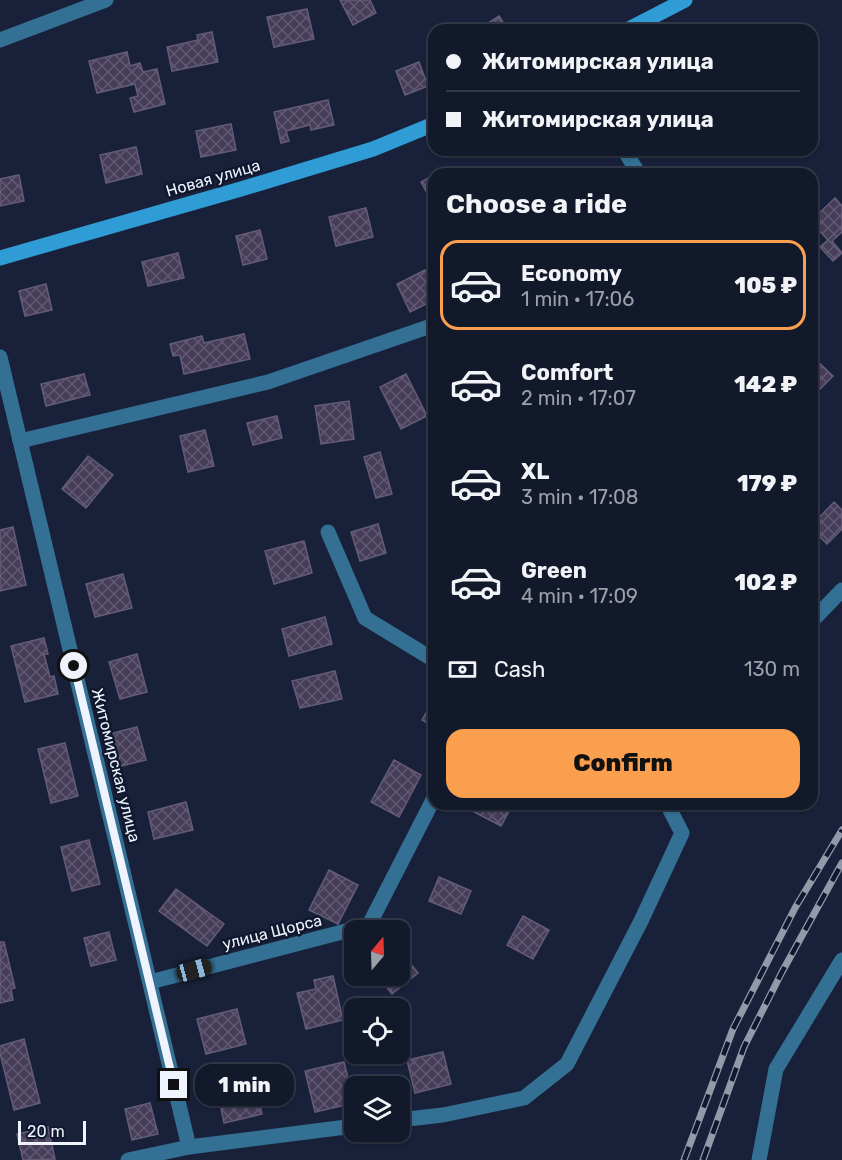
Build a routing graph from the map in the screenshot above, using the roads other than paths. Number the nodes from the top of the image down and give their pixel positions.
1 (106, 0) edge
2 (685, 0) edge
3 (639, 24) edge
4 (0, 40) edge
5 (428, 126) edge
6 (0, 258) edge
7 (428, 327) edge
8 (0, 357) edge
9 (20, 441) junction
10 (328, 532) dead end
11 (842, 590) edge
12 (818, 615) edge
13 (428, 656) edge
14 (428, 810) edge
15 (670, 810) edge
16 (842, 960) edge
17 (150, 982) junction
18 (410, 1119) edge
19 (344, 1127) edge
20 (189, 1147) junction
21 (128, 1160) edge
22 (759, 1160) edge

1 - 4 street
2 - 3 main road
5 - 6 main road, Новая улица
7 - 9 street
8 - 9 street, Житомирская улица
9 - 17 street, Житомирская улица
10 - 13 street
11 - 12 street
14 - 17 street, улица Щорса
15 - 18 street
16 - 22 street
17 - 20 street, Житомирская улица
19 - 20 street
20 - 21 street

